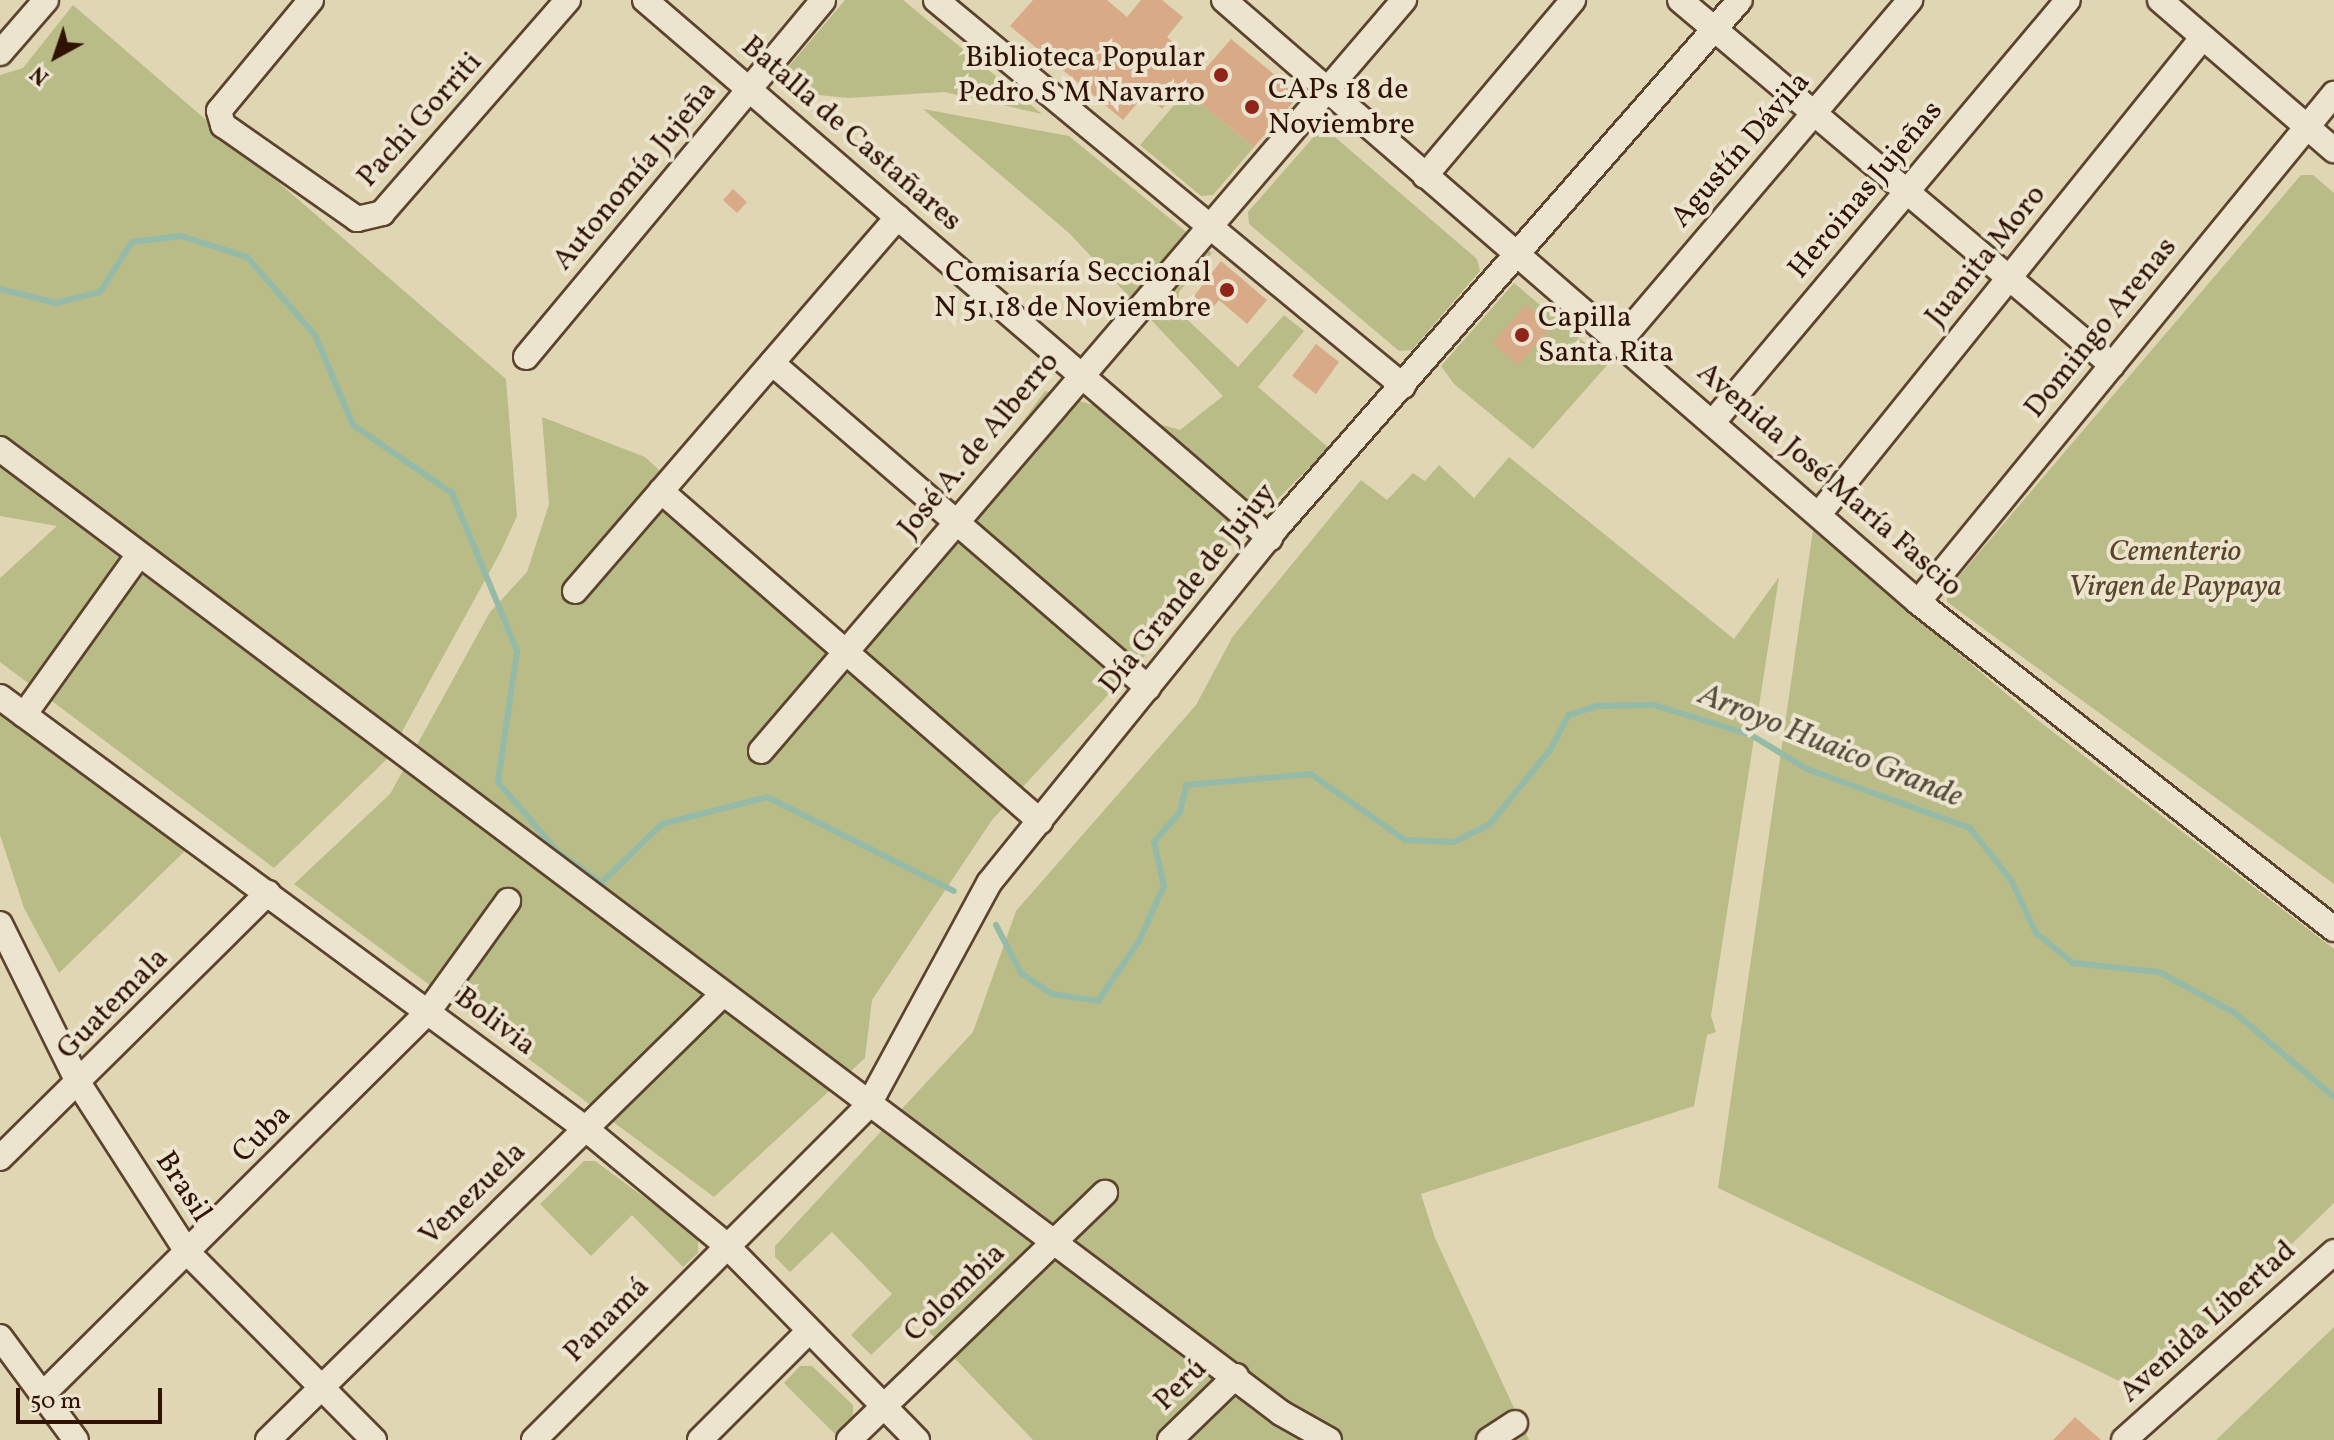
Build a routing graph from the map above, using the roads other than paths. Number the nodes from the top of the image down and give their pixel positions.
1 (46, 0) edge
2 (311, 0) edge
3 (568, 0) edge
4 (645, 0) edge
5 (823, 0) edge
6 (936, 0) edge
7 (1404, 0) edge
8 (1573, 0) edge
9 (1680, 0) edge
10 (1740, 0) edge
11 (1910, 0) edge
12 (2068, 0) edge
13 (2160, 0) edge
14 (1237, 4) edge
15 (1714, 30) junction
16 (2203, 37) junction
17 (0, 53) edge
18 (750, 88) junction
19 (1328, 90) junction
20 (2334, 94) edge
21 (1814, 115) junction
22 (2308, 127) junction
23 (2334, 150) edge
24 (1425, 176) junction
25 (1904, 194) junction
26 (898, 217) junction
27 (1210, 226) junction
28 (1520, 256) junction
29 (2008, 279) junction
30 (1620, 341) junction
31 (526, 357) dead end
32 (772, 363) junction
33 (2112, 365) junction
34 (1081, 375) junction
35 (1403, 386) junction
36 (1713, 422) junction
37 (0, 449) edge
38 (661, 491) junction
39 (1819, 514) junction
40 (956, 522) junction
41 (1270, 538) junction
42 (135, 560) dead end
43 (575, 591) dead end
44 (1918, 602) junction
45 (845, 652) junction
46 (1148, 688) junction
47 (0, 697) edge
48 (24, 715) junction
49 (761, 751) dead end
50 (1040, 821) junction
51 (268, 893) junction
52 (508, 901) dead end
53 (0, 924) edge
54 (2334, 929) edge
55 (723, 994) junction
56 (428, 1012) junction
57 (79, 1084) junction
58 (870, 1103) junction
59 (586, 1129) junction
60 (0, 1158) edge
61 (1105, 1193) dead end
62 (1056, 1240) junction
63 (726, 1245) junction
64 (2334, 1252) edge
65 (188, 1253) junction
66 (808, 1332) junction
67 (0, 1337) edge
68 (1236, 1376) junction
69 (323, 1386) junction
70 (42, 1395) junction
71 (883, 1406) junction
72 (1515, 1423) dead end
73 (76, 1440) edge
74 (268, 1440) edge
75 (374, 1440) edge
76 (534, 1440) edge
77 (700, 1440) edge
78 (849, 1440) edge
79 (917, 1440) edge
80 (1170, 1440) edge
81 (1329, 1440) edge
82 (1489, 1440) edge
83 (2124, 1440) edge

1 - 17 street
2 - 3 street, Pachi Gorriti
4 - 18 street, Batalla de Castañares
5 - 18 street, Autonomía Jujeña
6 - 27 street
7 - 19 street, José A. de Alberro
8 - 24 street
9 - 15 street
10 - 15 street, Día Grande de Jujuy
11 - 21 street, Agustín Dávila
12 - 25 street, Heroinas Jujeñas
13 - 16 street
14 - 19 street, Avenida José María Fascio
15 - 21 street
15 - 28 street, Día Grande de Jujuy
16 - 22 street
16 - 29 street, Juanita Moro
18 - 26 street, Batalla de Castañares
18 - 31 street, Autonomía Jujeña
19 - 24 street, Avenida José María Fascio
19 - 27 street, José A. de Alberro
20 - 22 street, Domingo Arenas
21 - 25 street
21 - 30 street, Agustín Dávila
22 - 23 street
22 - 33 street, Domingo Arenas
24 - 28 street, Avenida José María Fascio
25 - 29 street
25 - 36 street, Heroinas Jujeñas
26 - 32 street
26 - 34 street, Batalla de Castañares
27 - 34 street, José A. de Alberro
27 - 35 street
28 - 30 street, Avenida José María Fascio
28 - 35 street, Día Grande de Jujuy
29 - 33 street
29 - 39 street, Juanita Moro
30 - 36 street, Avenida José María Fascio
32 - 38 street
32 - 40 street
33 - 44 street, Domingo Arenas
34 - 40 street, José A. de Alberro
34 - 41 street, Batalla de Castañares
35 - 41 street, Día Grande de Jujuy
36 - 39 street, Avenida José María Fascio
37 - 55 street
38 - 43 street
38 - 45 street
39 - 44 street, Avenida José María Fascio
40 - 45 street, José A. de Alberro
40 - 46 street
41 - 46 street, Día Grande de Jujuy
42 - 48 street
44 - 54 street, Avenida José María Fascio
45 - 49 street, José A. de Alberro
45 - 50 street
46 - 50 street, Día Grande de Jujuy
47 - 48 street, Bolivia
48 - 51 street, Bolivia
50 - 58 street, Día Grande de Jujuy
51 - 56 street, Bolivia
51 - 57 street, Guatemala
52 - 56 street, Cuba
53 - 57 street, Brasil
55 - 58 street
55 - 59 street, Venezuela
56 - 59 street, Bolivia
56 - 65 street, Cuba
57 - 60 street, Guatemala
57 - 65 street, Brasil
58 - 62 street
58 - 63 street, Día Grande de Jujuy
59 - 63 street, Bolivia
59 - 69 street, Venezuela
61 - 62 street, Colombia
62 - 68 street
62 - 71 street, Colombia
63 - 66 street, Bolivia
63 - 76 street, Panamá
64 - 83 street, Avenida Libertad
65 - 69 street, Brasil
65 - 70 street, Cuba
66 - 71 street, Bolivia
66 - 77 street
67 - 70 street
68 - 80 street, Perú
68 - 81 street
69 - 74 street, Venezuela
69 - 75 street, Brasil
70 - 73 street
71 - 78 street, Colombia
71 - 79 street, Bolivia
72 - 82 street

